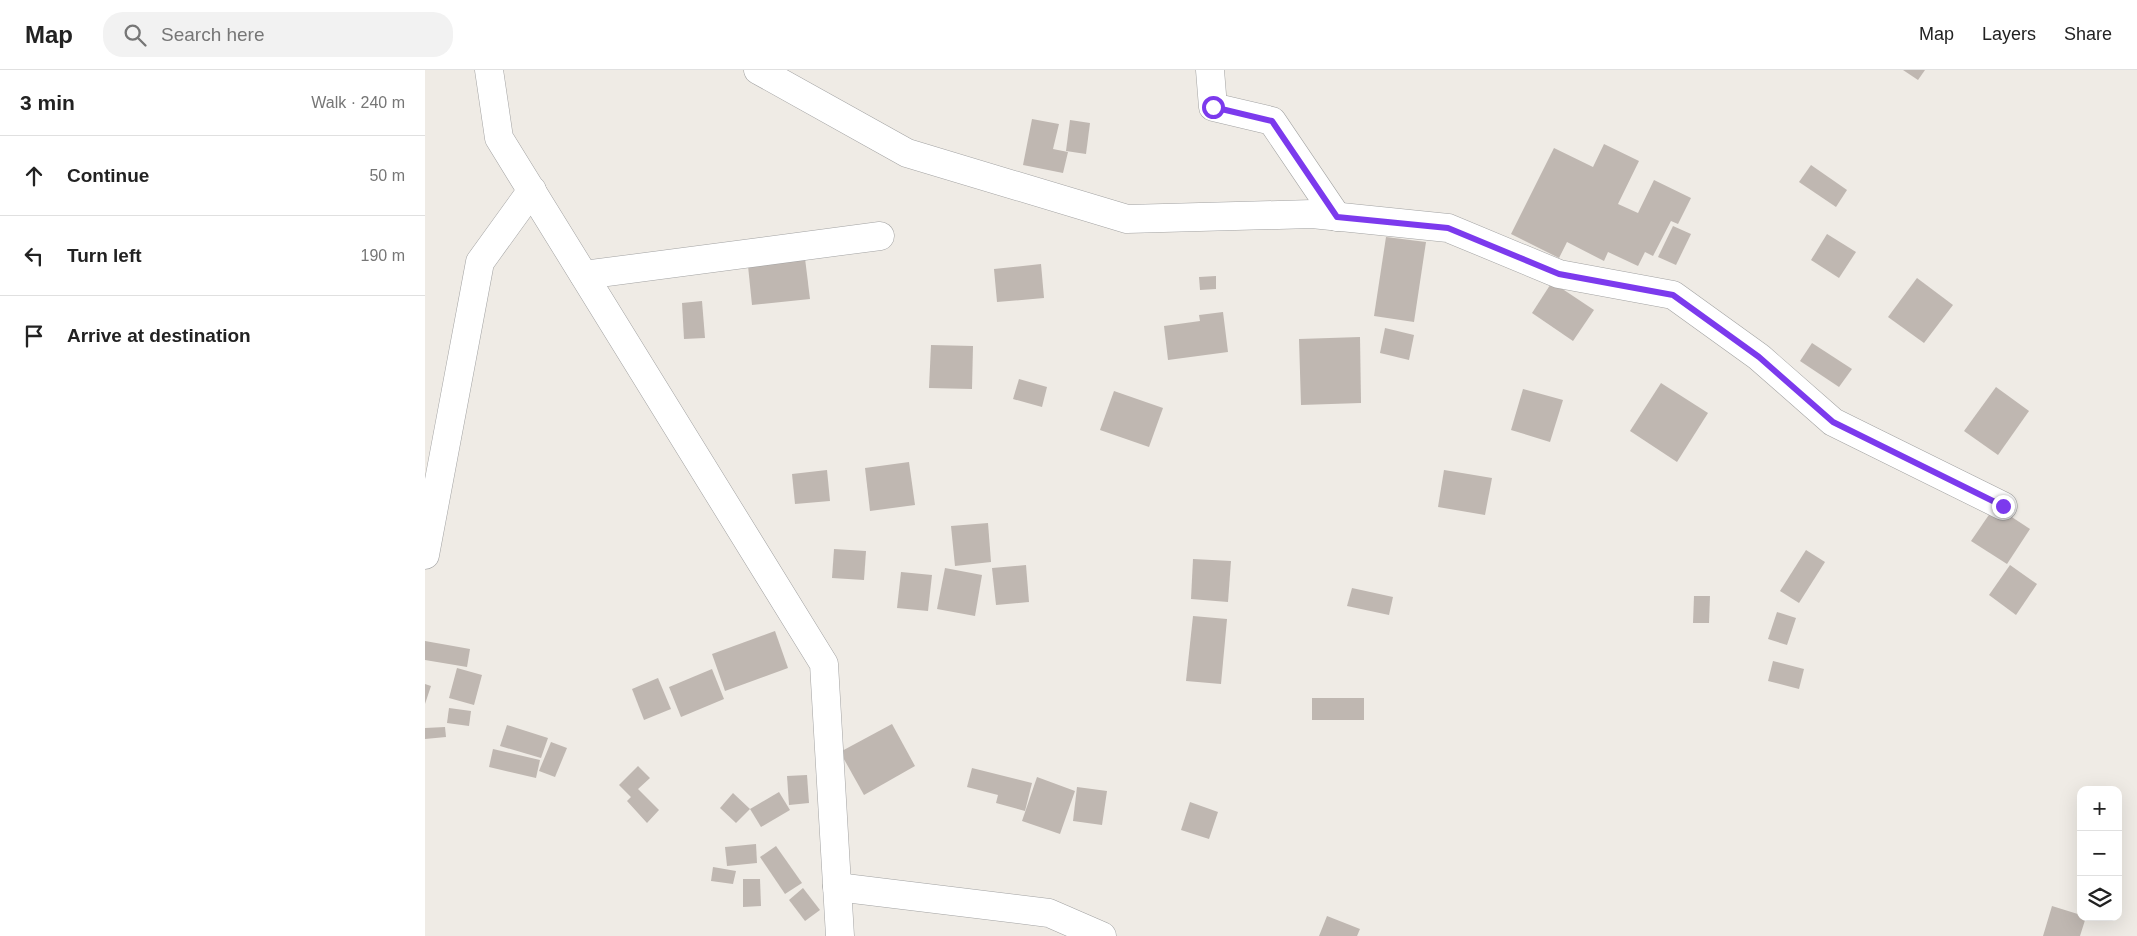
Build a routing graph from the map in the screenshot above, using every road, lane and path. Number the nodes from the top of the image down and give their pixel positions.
1 (489, 70) edge
2 (758, 70) edge
3 (1210, 70) edge
4 (532, 190) junction
5 (1337, 217) junction
6 (880, 236) dead end
7 (584, 275) junction
8 (2003, 506) dead end
9 (425, 555) edge
10 (837, 887) junction
11 (840, 936) edge
12 (1102, 936) edge

1 - 4 street
2 - 5 street
3 - 5 street
4 - 7 street
4 - 9 street
5 - 8 street
6 - 7 street
7 - 10 street
10 - 11 street
10 - 12 street

